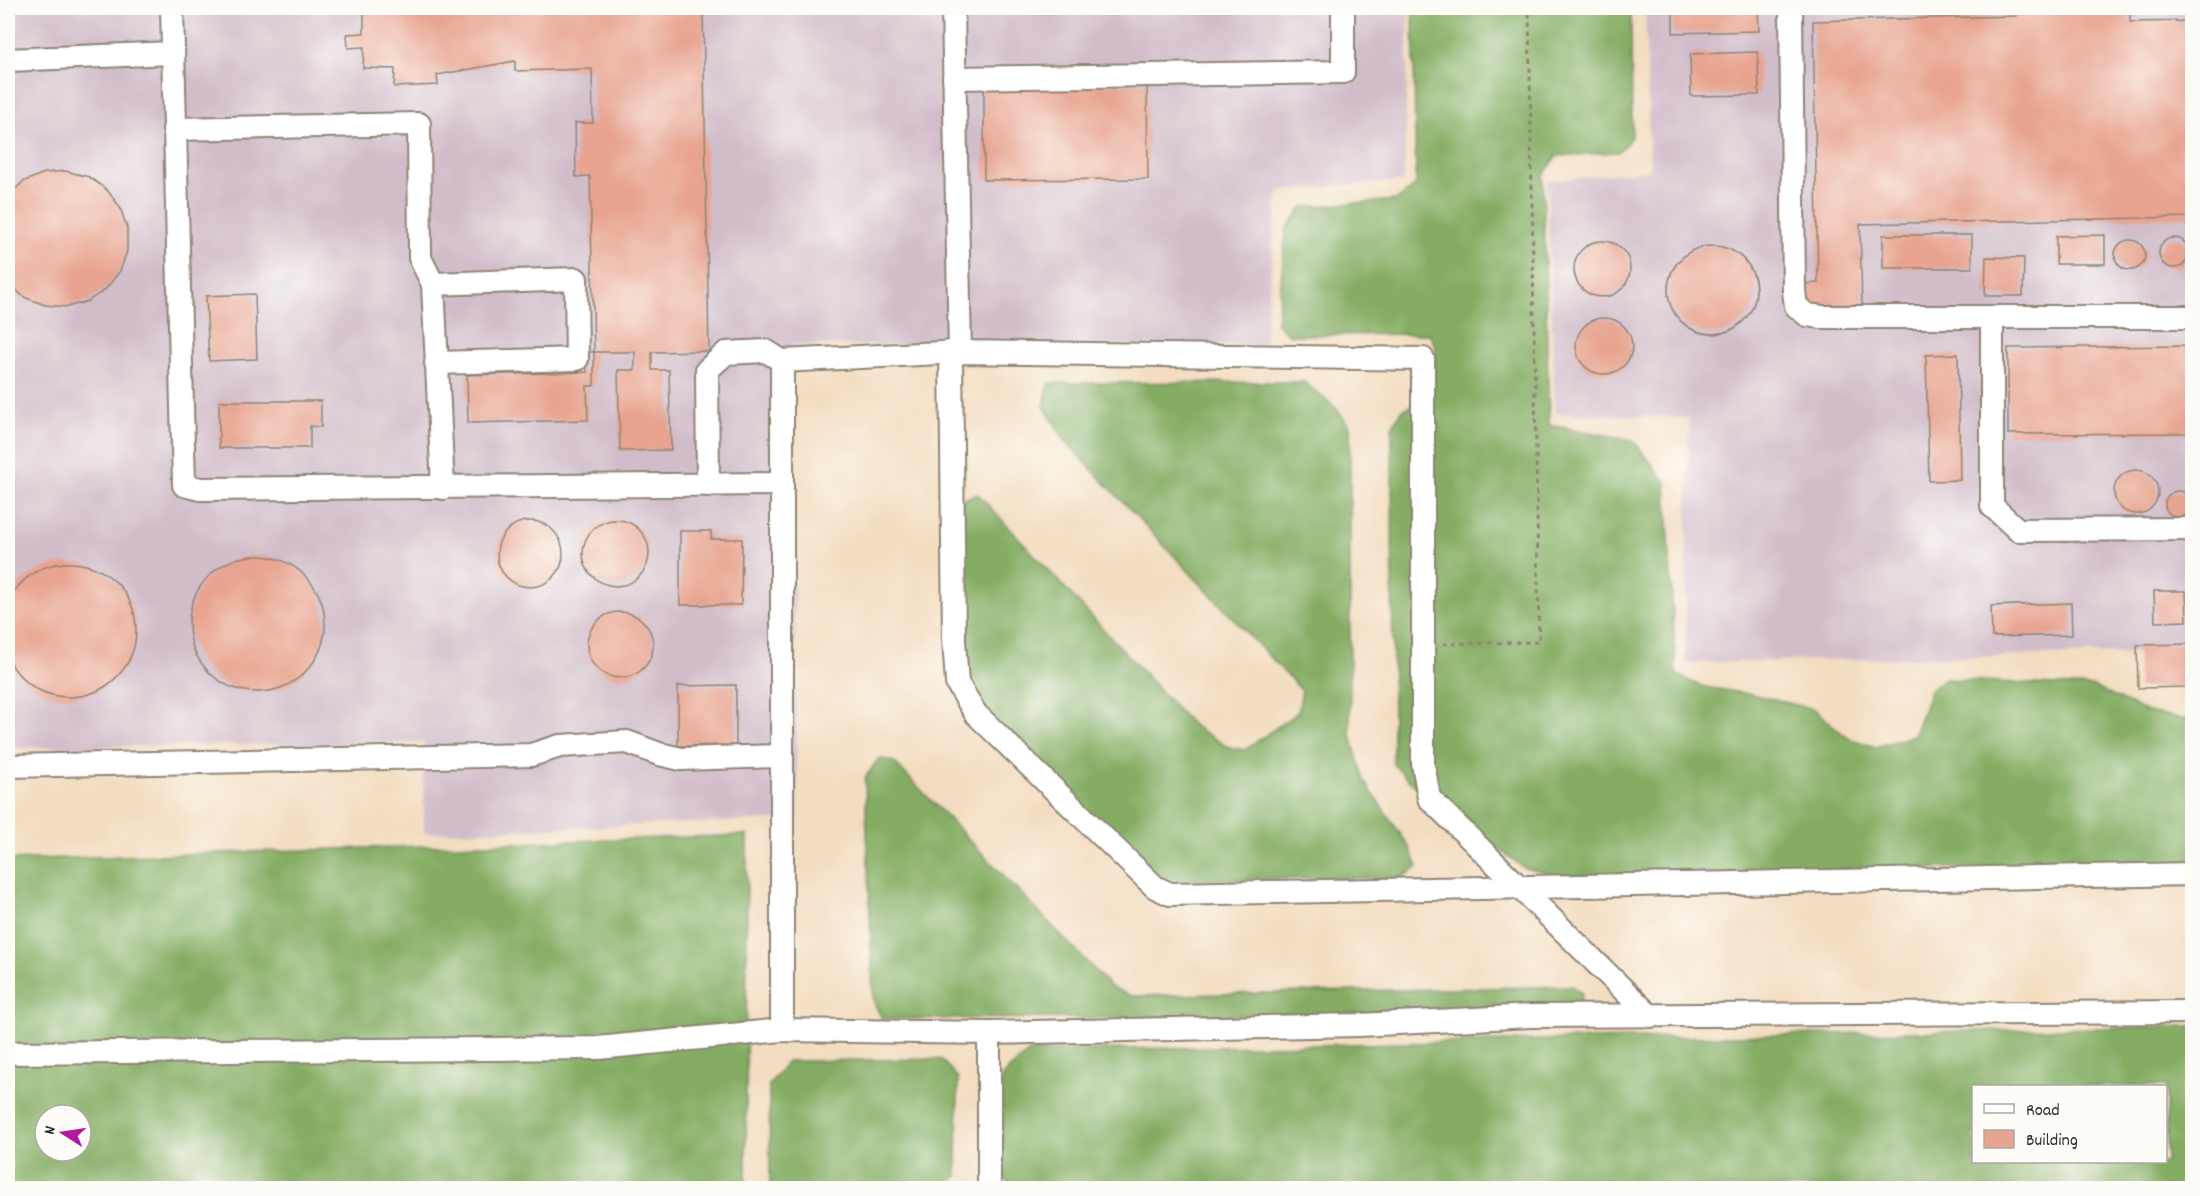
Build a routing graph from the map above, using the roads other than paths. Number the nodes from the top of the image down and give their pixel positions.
1 (172, 8) edge
2 (953, 8) edge
3 (1343, 8) edge
4 (1791, 8) edge
5 (172, 53) junction
6 (8, 60) edge
7 (954, 78) junction
8 (174, 129) junction
9 (433, 284) junction
10 (2193, 317) edge
11 (1992, 318) junction
12 (955, 352) junction
13 (782, 361) junction
14 (436, 363) junction
15 (782, 484) junction
16 (708, 485) junction
17 (443, 488) junction
18 (2193, 529) edge
19 (782, 756) junction
20 (8, 766) edge
21 (2193, 874) edge
22 (1519, 888) junction
23 (2193, 1012) edge
24 (1650, 1016) junction
25 (782, 1030) junction
26 (989, 1033) junction
27 (8, 1053) edge
28 (989, 1188) edge

1 - 5 lane
2 - 7 lane
3 - 7 lane
4 - 11 lane
5 - 6 lane
5 - 8 lane
7 - 12 lane
8 - 9 lane
8 - 17 lane
9 - 14 lane
9 - 14 lane
10 - 11 lane
11 - 18 lane
12 - 13 lane
12 - 22 lane
12 - 22 lane
13 - 15 lane
13 - 16 lane
14 - 17 lane
15 - 16 lane
15 - 19 lane
16 - 17 lane
19 - 20 lane
19 - 25 lane
21 - 22 lane
22 - 24 lane
23 - 24 lane
24 - 26 lane
25 - 26 lane
25 - 27 lane
26 - 28 lane

